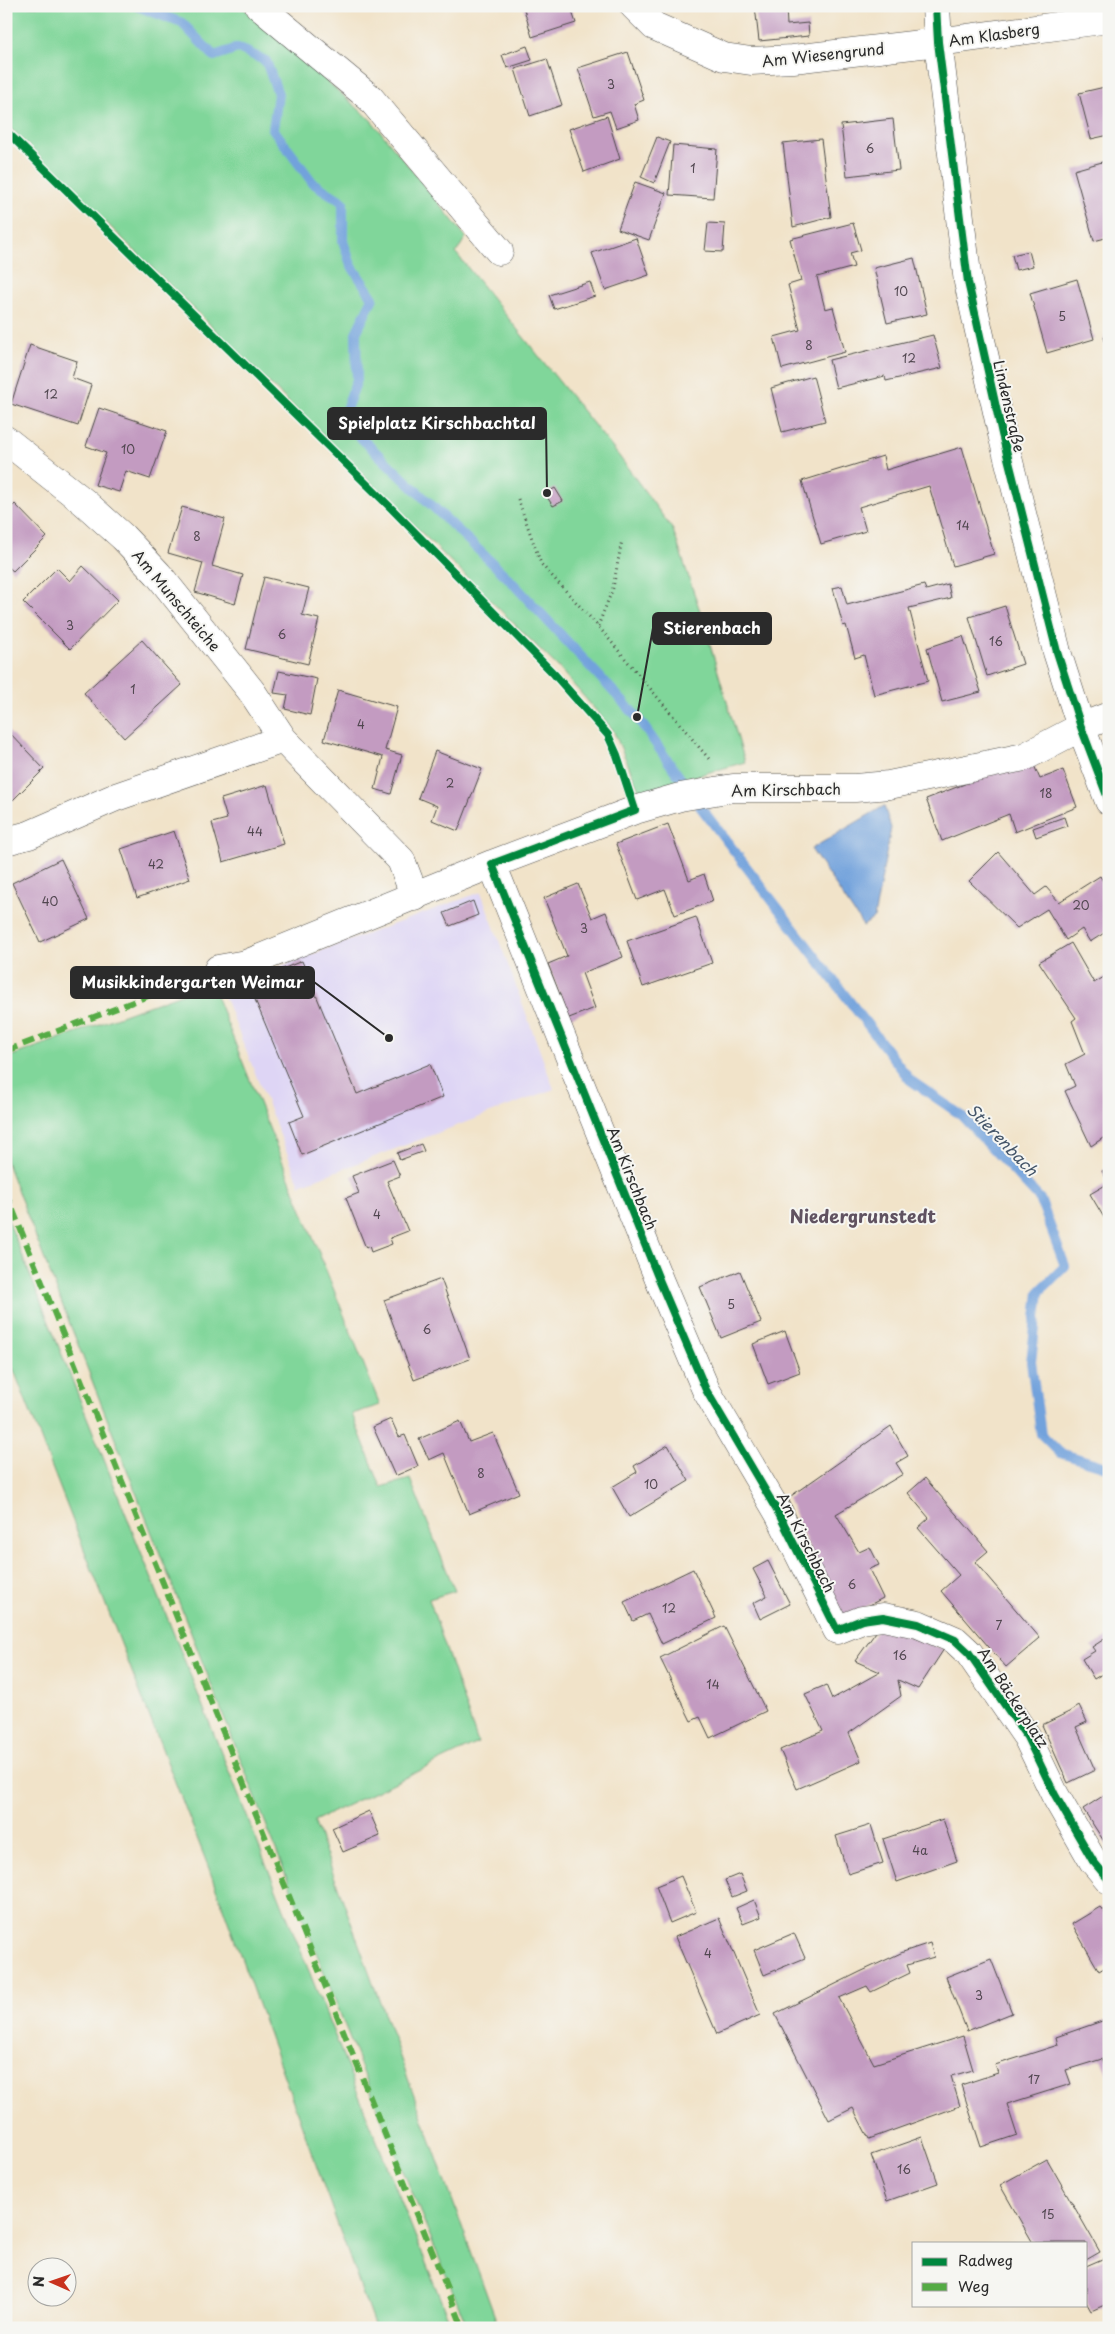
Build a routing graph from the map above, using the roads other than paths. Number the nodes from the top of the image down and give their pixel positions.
1 (259, 6) edge
2 (634, 6) edge
3 (936, 6) edge
4 (1109, 19) edge
5 (938, 42) junction
6 (498, 251) dead end
7 (6, 440) edge
8 (1109, 716) edge
9 (1081, 727) junction
10 (283, 739) junction
11 (1109, 801) edge
12 (6, 841) edge
13 (492, 864) junction
14 (415, 897) junction
15 (218, 970) dead end
16 (837, 1630) joint
17 (1109, 1880) edge

1 - 6 street
2 - 5 street, Am Wiesengrund
3 - 5 street, Lindenstraße
4 - 5 street, Am Klasberg
5 - 9 street, Lindenstraße
7 - 10 street, Am Munschteiche
8 - 9 street
9 - 11 street, Lindenstraße
9 - 13 street, Am Kirschbach
10 - 12 street
10 - 14 street, Am Munschteiche
13 - 14 street, Am Kirschbach
13 - 16 street, Am Kirschbach
14 - 15 street, Am Kirschbach
16 - 17 street, Am Bäckerplatz

